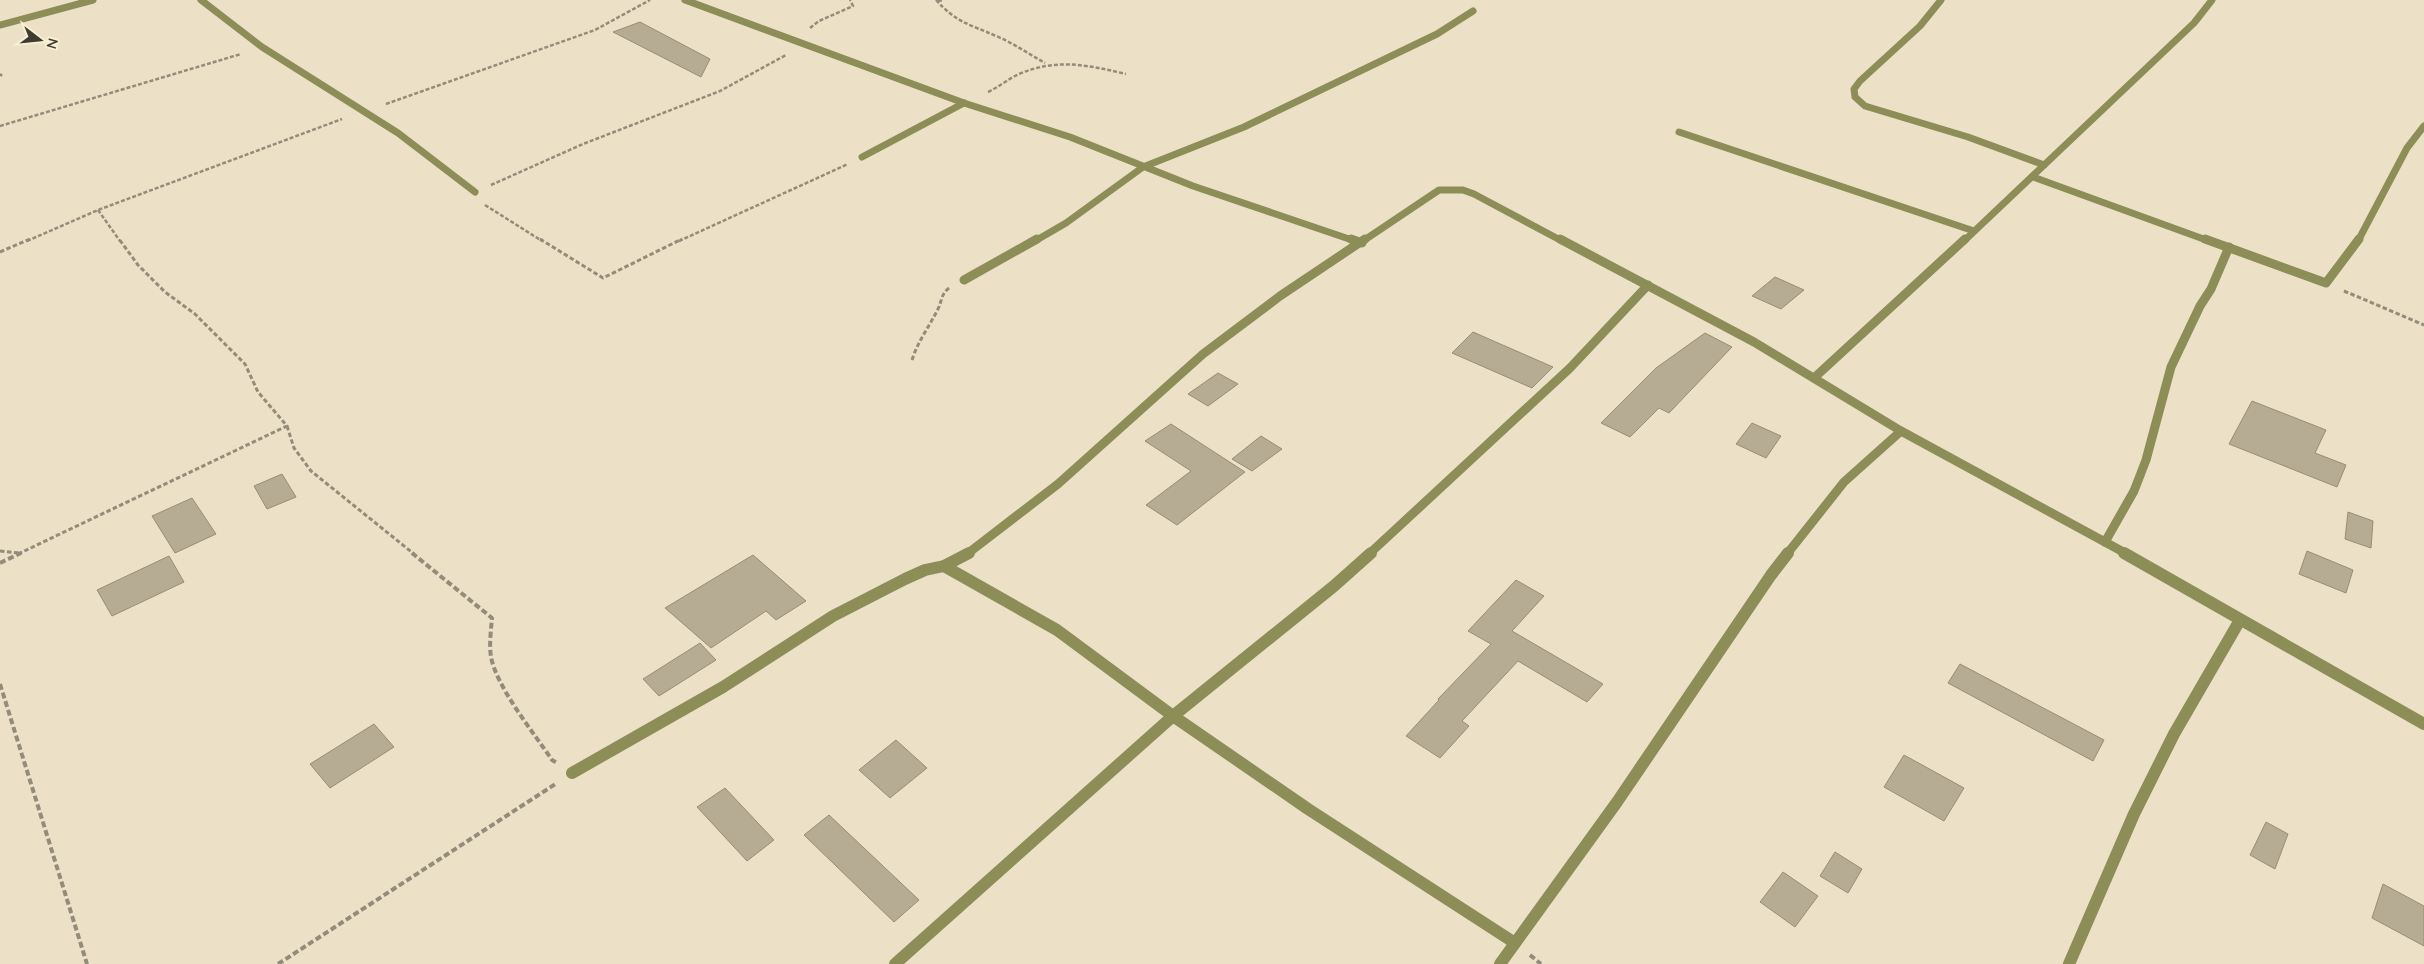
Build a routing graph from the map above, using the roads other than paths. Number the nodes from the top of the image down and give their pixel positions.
1 (93, 0) edge
2 (200, 0) edge
3 (685, 0) edge
4 (1941, 0) edge
5 (2212, 0) edge
6 (1473, 11) dead end
7 (0, 25) edge
8 (964, 103) junction
9 (2424, 126) edge
10 (1679, 132) dead end
11 (862, 157) road end
12 (2044, 165) junction
13 (1143, 167) junction
14 (2033, 177) junction
15 (475, 192) road end
16 (1974, 231) junction
17 (1362, 243) junction
18 (2229, 247) junction
19 (964, 280) road end
20 (1648, 285) junction
21 (1814, 378) junction
22 (1901, 431) junction
23 (2105, 542) junction
24 (944, 566) junction
25 (2240, 620) junction
26 (1173, 716) junction
27 (2424, 724) edge
28 (572, 773) road end
29 (1515, 943) junction
30 (895, 964) edge
31 (1500, 964) edge
32 (2069, 964) edge

1 - 7 street
2 - 15 street
3 - 8 street
4 - 12 street
5 - 12 street
6 - 13 street
8 - 11 street
8 - 13 street
9 - 18 street
10 - 16 street
12 - 14 street
13 - 17 street
13 - 19 street
14 - 16 street
14 - 18 street
16 - 21 street
17 - 20 street
17 - 24 street
18 - 23 street
20 - 21 street
20 - 26 street
21 - 22 street
22 - 23 street
22 - 29 street
23 - 25 street
24 - 26 street
24 - 28 street
25 - 27 street
25 - 32 street
26 - 29 street
26 - 30 street
29 - 31 street

